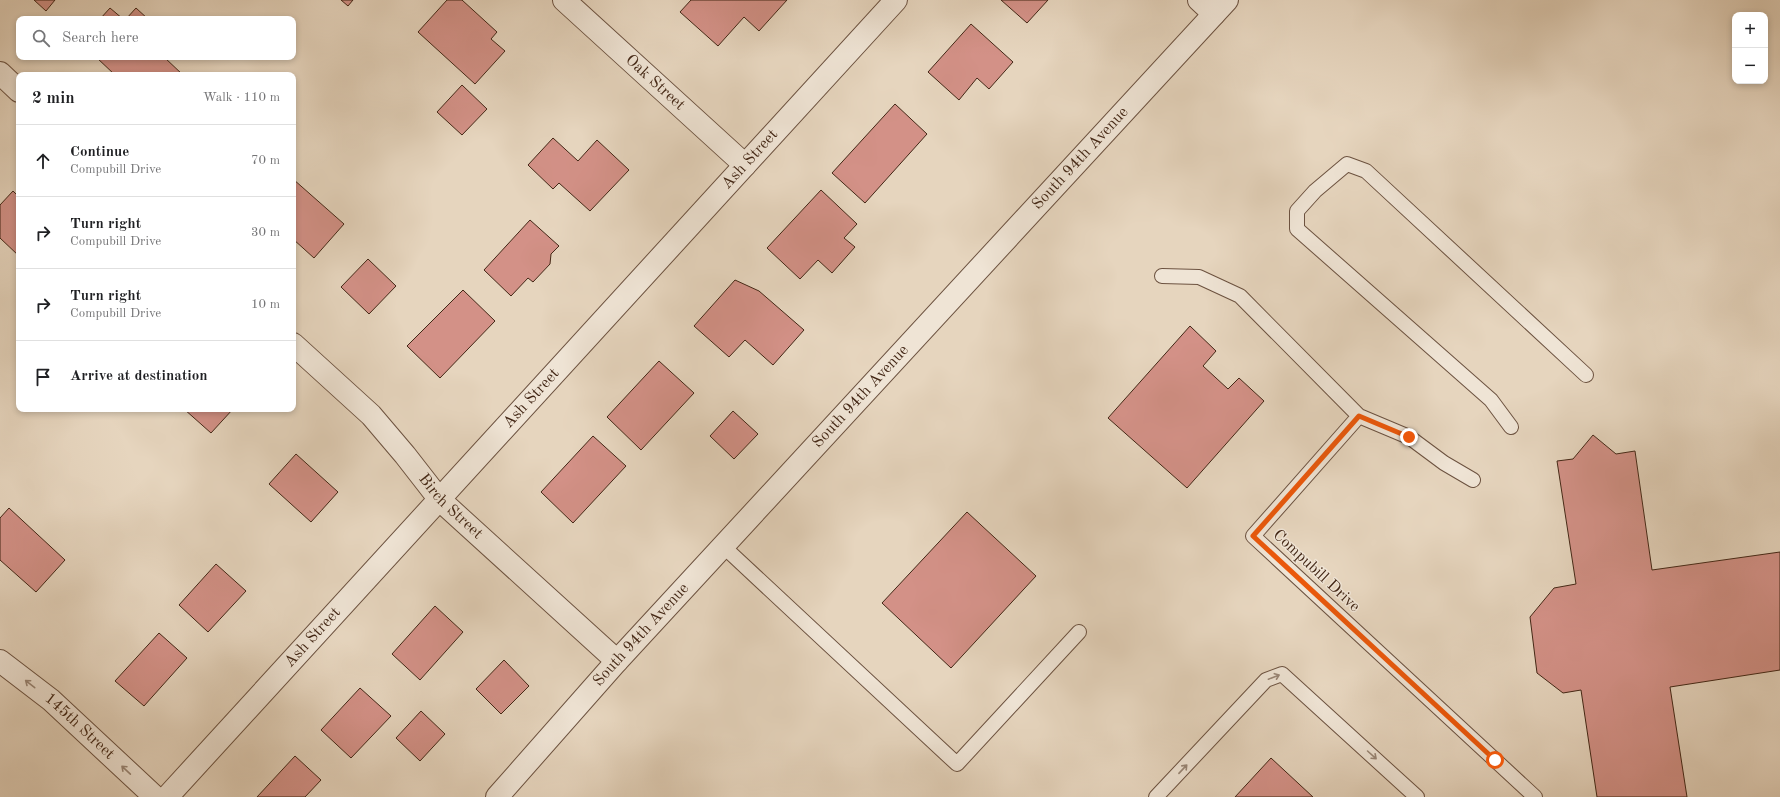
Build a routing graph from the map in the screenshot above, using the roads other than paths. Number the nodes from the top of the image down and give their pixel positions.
1 (564, 0) edge
2 (896, 0) edge
3 (1213, 5) edge
4 (0, 73) edge
5 (16, 88) edge
6 (745, 165) junction
7 (1162, 276) dead end
8 (296, 347) edge
9 (1586, 375) dead end
10 (1359, 416) junction
11 (1511, 426) dead end
12 (1473, 480) dead end
13 (440, 500) junction
14 (724, 546) junction
15 (1079, 632) dead end
16 (0, 661) edge
17 (618, 661) junction
18 (155, 797) edge
19 (167, 797) edge
20 (497, 797) edge
21 (1156, 797) edge
22 (1417, 797) edge
23 (1535, 797) edge

1 - 6 street, Oak Street
2 - 6 street, Ash Street
3 - 14 street, South 94th Avenue
4 - 5 street
6 - 13 street, Ash Street
7 - 10 lane
8 - 13 street, Birch Street
9 - 11 lane
10 - 12 lane
10 - 23 lane, Compubill Drive
13 - 17 street, Birch Street
13 - 19 street, Ash Street
14 - 15 lane
14 - 17 street, South 94th Avenue
18 -> 16 street, 145th Street
17 - 20 street, South 94th Avenue
21 -> 22 lane

